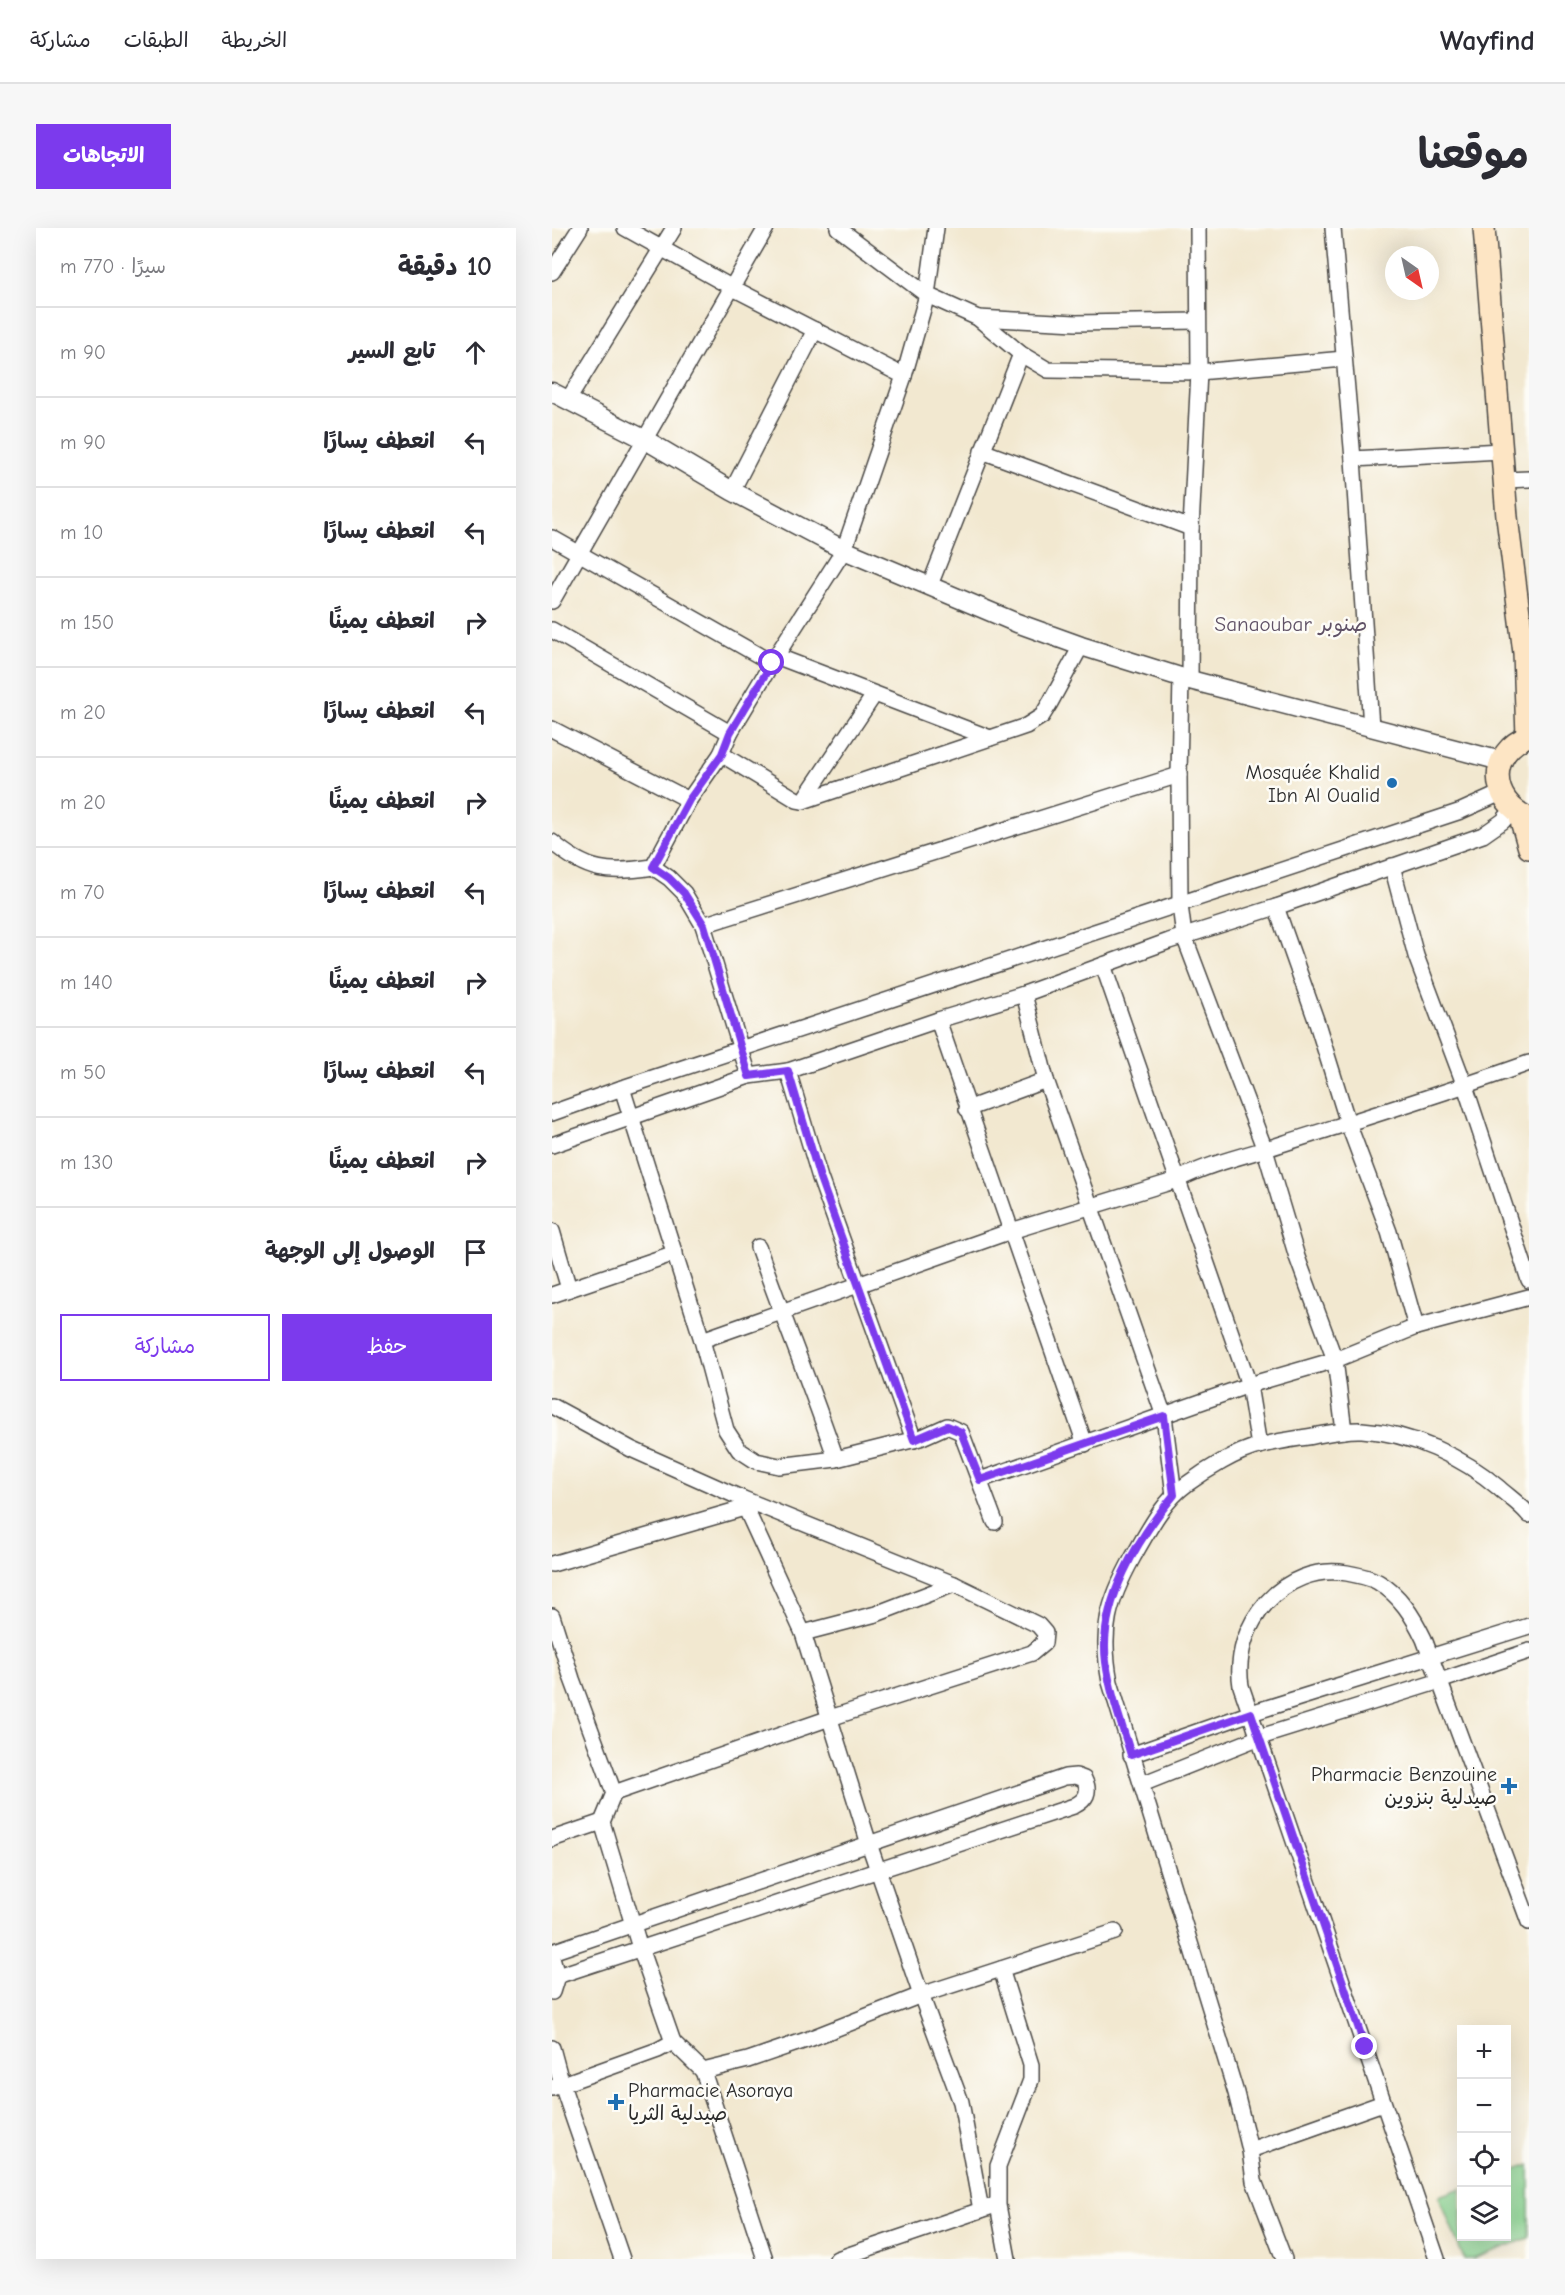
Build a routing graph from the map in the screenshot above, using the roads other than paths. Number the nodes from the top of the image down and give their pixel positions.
1 (580, 228) edge
2 (625, 228) edge
3 (674, 228) edge
4 (766, 228) edge
5 (838, 228) edge
6 (936, 228) edge
7 (1198, 228) edge
8 (1333, 228) edge
9 (1484, 228) edge
10 (661, 248) junction
11 (552, 272) edge
12 (731, 287) junction
13 (927, 296) junction
14 (978, 318) junction
15 (1198, 321) junction
16 (815, 330) junction
17 (1021, 354) junction
18 (1344, 359) junction
19 (1199, 372) junction
20 (904, 376) junction
21 (560, 396) edge
22 (644, 439) junction
23 (982, 451) junction
24 (1501, 451) junction
25 (1353, 459) junction
26 (1529, 479) edge
27 (1504, 480) junction
28 (732, 491) junction
29 (1191, 528) junction
30 (552, 538) edge
31 (844, 550) junction
32 (580, 554) junction
33 (930, 585) junction
34 (552, 601) edge
35 (552, 630) edge
36 (1081, 646) junction
37 (774, 659) junction
38 (1185, 679) junction
39 (874, 695) junction
40 (1371, 727) junction
41 (552, 729) edge
42 (730, 733) junction
43 (1528, 736) edge
44 (990, 738) junction
45 (722, 754) junction
46 (1501, 761) junction
47 (1179, 775) junction
48 (689, 800) junction
49 (803, 801) junction
50 (1515, 808) edge
51 (552, 842) edge
52 (1529, 848) edge
53 (1392, 866) junction
54 (653, 867) junction
55 (1180, 905) junction
56 (1276, 907) junction
57 (704, 925) junction
58 (1184, 936) junction
59 (1103, 965) junction
60 (1024, 994) junction
61 (938, 1020) junction
62 (742, 1049) junction
63 (1529, 1063) edge
64 (788, 1071) junction
65 (749, 1076) junction
66 (1046, 1080) junction
67 (1465, 1086) junction
68 (622, 1088) junction
69 (968, 1109) junction
70 (552, 1113) edge
71 (632, 1118) junction
72 (1348, 1123) junction
73 (552, 1144) edge
74 (1265, 1150) junction
75 (1177, 1180) junction
76 (1092, 1206) junction
77 (552, 1231) edge
78 (1011, 1231) junction
79 (758, 1247) dead end
80 (675, 1253) junction
81 (1529, 1280) edge
82 (859, 1286) junction
83 (569, 1289) junction
84 (552, 1295) edge
85 (1529, 1297) edge
86 (781, 1311) junction
87 (1416, 1327) junction
88 (702, 1340) junction
89 (1335, 1360) junction
90 (1249, 1385) junction
91 (552, 1406) edge
92 (1164, 1416) junction
93 (1344, 1431) junction
94 (914, 1440) junction
95 (1085, 1444) junction
96 (1259, 1446) junction
97 (836, 1459) junction
98 (980, 1480) junction
99 (1174, 1495) junction
100 (743, 1503) junction
101 (1529, 1514) edge
102 (995, 1522) dead end
103 (552, 1564) edge
104 (954, 1584) junction
105 (552, 1616) edge
106 (1529, 1626) edge
107 (803, 1633) junction
108 (1529, 1651) edge
109 (1431, 1658) junction
110 (1440, 1681) junction
111 (1251, 1713) junction
112 (830, 1718) junction
113 (1260, 1737) junction
114 (1131, 1755) junction
115 (1142, 1784) junction
116 (614, 1793) junction
117 (602, 1822) junction
118 (552, 1839) edge
119 (869, 1844) junction
120 (879, 1870) junction
121 (1529, 1922) edge
122 (633, 1924) junction
123 (1115, 1932) dead end
124 (640, 1948) junction
125 (552, 1952) edge
126 (552, 1958) edge
127 (1001, 1969) junction
128 (557, 1976) junction
129 (552, 1992) edge
130 (921, 1995) junction
131 (673, 2042) junction
132 (552, 2048) edge
133 (703, 2072) junction
134 (557, 2087) edge
135 (1383, 2103) junction
136 (1250, 2150) junction
137 (998, 2205) junction
138 (981, 2210) junction
139 (866, 2254) edge
140 (622, 2259) edge
141 (765, 2259) edge
142 (837, 2259) edge
143 (1008, 2259) edge
144 (1284, 2259) edge
145 (1437, 2259) edge

1 - 11 street
2 - 10 street
3 - 10 street
4 - 12 street
5 - 13 street
6 - 13 street
7 - 15 street
8 - 18 street
9 - 24 main road
10 - 12 street
10 - 21 street
12 - 16 street
12 - 22 street
13 - 14 street
13 - 20 street
14 - 15 street
14 - 17 street
15 - 19 street
16 - 20 street
16 - 28 street
17 - 19 street
17 - 23 street
18 - 19 street
18 - 25 street
19 - 29 street
20 - 31 street
21 - 22 street
22 - 28 street
22 - 32 street
23 - 29 street
23 - 33 street
24 - 25 street
24 - 27 main road
25 - 40 street
26 - 27 street
27 - 43 main road
28 - 31 street
29 - 38 street
30 - 32 street
31 - 33 street
31 - 37 street
32 - 34 street
32 - 37 street
33 - 36 street
35 - 42 street
36 - 38 street
36 - 44 street
37 - 39 street
37 - 42 street
38 - 40 street
38 - 47 street
39 - 44 street
39 - 49 street
40 - 46 street
41 - 48 street
42 - 45 street
43 - 46 main road
44 - 49 street
45 - 48 street
45 - 49 street
46 - 50 main road
47 - 55 street
47 - 57 street
48 - 54 street
50 - 52 main road
50 - 53 street
50 - 55 street
51 - 54 street
53 - 56 street
53 - 67 street
54 - 57 street
55 - 58 street
55 - 62 street
56 - 58 street
56 - 72 street
57 - 62 street
58 - 59 street
58 - 74 street
59 - 60 street
59 - 75 street
60 - 61 street
60 - 66 street
61 - 64 street
61 - 69 street
62 - 65 street
62 - 68 street
63 - 67 street
64 - 65 street
64 - 82 street
65 - 71 street
66 - 69 street
66 - 76 street
67 - 72 street
67 - 81 street
68 - 70 street
68 - 71 street
69 - 78 street
71 - 73 street
71 - 80 street
72 - 74 street
72 - 87 street
74 - 75 street
74 - 89 street
75 - 76 street
75 - 90 street
76 - 78 street
76 - 92 street
77 - 83 street
78 - 82 street
78 - 95 street
79 - 86 street
80 - 83 street
80 - 88 street
82 - 86 street
82 - 94 street
83 - 84 street
85 - 87 street
86 - 88 street
86 - 97 street
87 - 89 street
88 - 97 street
89 - 90 street
89 - 93 street
90 - 92 street
90 - 96 street
91 - 100 street
92 - 95 street
92 - 99 street
93 - 96 street
93 - 101 street
94 - 97 street
94 - 98 street
95 - 98 street
96 - 99 street
98 - 102 street
99 - 114 street
100 - 103 street
100 - 104 street
100 - 107 street
104 - 107 street
104 - 112 street
105 - 116 street
106 - 109 street
107 - 112 street
108 - 110 street
109 - 110 street
109 - 111 street
109 - 111 street
110 - 113 street
110 - 121 street
111 - 113 street
111 - 114 street
112 - 116 street
112 - 119 street
113 - 115 street
113 - 135 street
114 - 115 street
115 - 136 street
116 - 117 street
117 - 118 street
117 - 122 street
119 - 120 street
119 - 120 street
119 - 122 street
120 - 124 street
120 - 130 street
122 - 124 street
122 - 125 street
123 - 127 street
124 - 128 street
124 - 131 street
126 - 128 street
127 - 130 street
127 - 137 street
128 - 129 street
130 - 133 street
130 - 138 street
131 - 133 street
131 - 134 street
132 - 134 street
133 - 141 street
134 - 140 street
135 - 136 street
135 - 145 street
136 - 144 street
137 - 138 street
137 - 143 street
138 - 139 street
139 - 142 street

